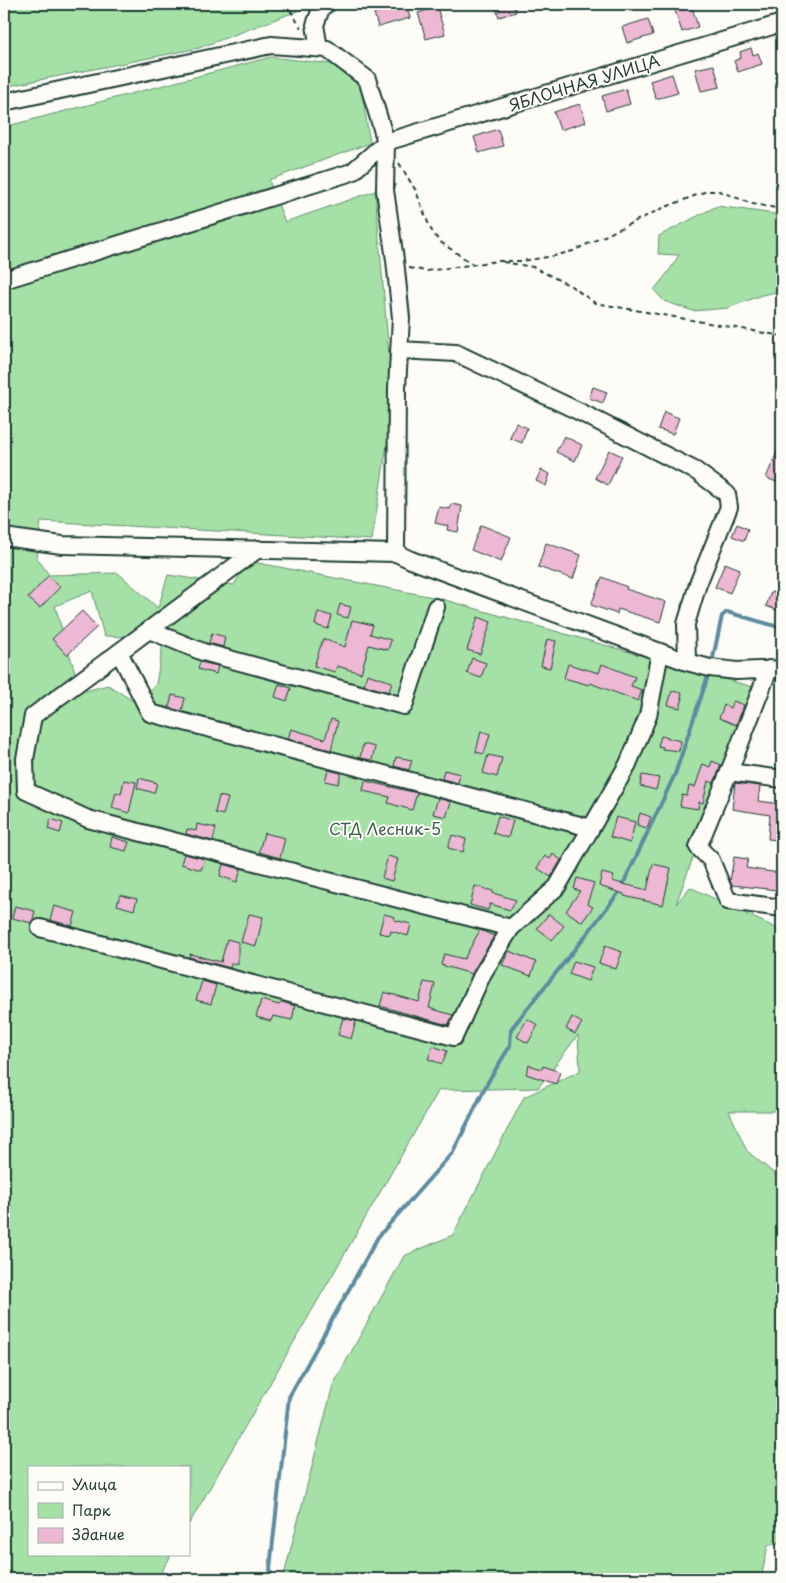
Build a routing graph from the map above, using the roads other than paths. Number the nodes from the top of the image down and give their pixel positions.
1 (327, 4) edge
2 (782, 23) edge
3 (320, 48) junction
4 (4, 102) edge
5 (386, 145) junction
6 (4, 280) edge
7 (399, 350) junction
8 (4, 537) edge
9 (258, 549) junction
10 (396, 553) junction
11 (436, 607) dead end
12 (149, 630) junction
13 (119, 652) junction
14 (660, 652) junction
15 (687, 662) junction
16 (776, 669) edge
17 (729, 772) junction
18 (782, 779) edge
19 (591, 828) junction
20 (782, 908) edge
21 (40, 928) dead end
22 (510, 928) junction

1 - 3 street
2 - 5 street, ЯБЛОЧНАЯ УЛИЦА
3 - 4 street
3 - 5 street
5 - 6 street
5 - 7 street
7 - 10 street
7 - 15 street
8 - 9 street
9 - 10 street
9 - 12 street
10 - 14 street
11 - 12 street
12 - 13 street
13 - 19 street
13 - 22 street
14 - 15 street
14 - 19 street
15 - 16 street
16 - 17 street
17 - 18 street
17 - 20 street
19 - 22 street
21 - 22 street

